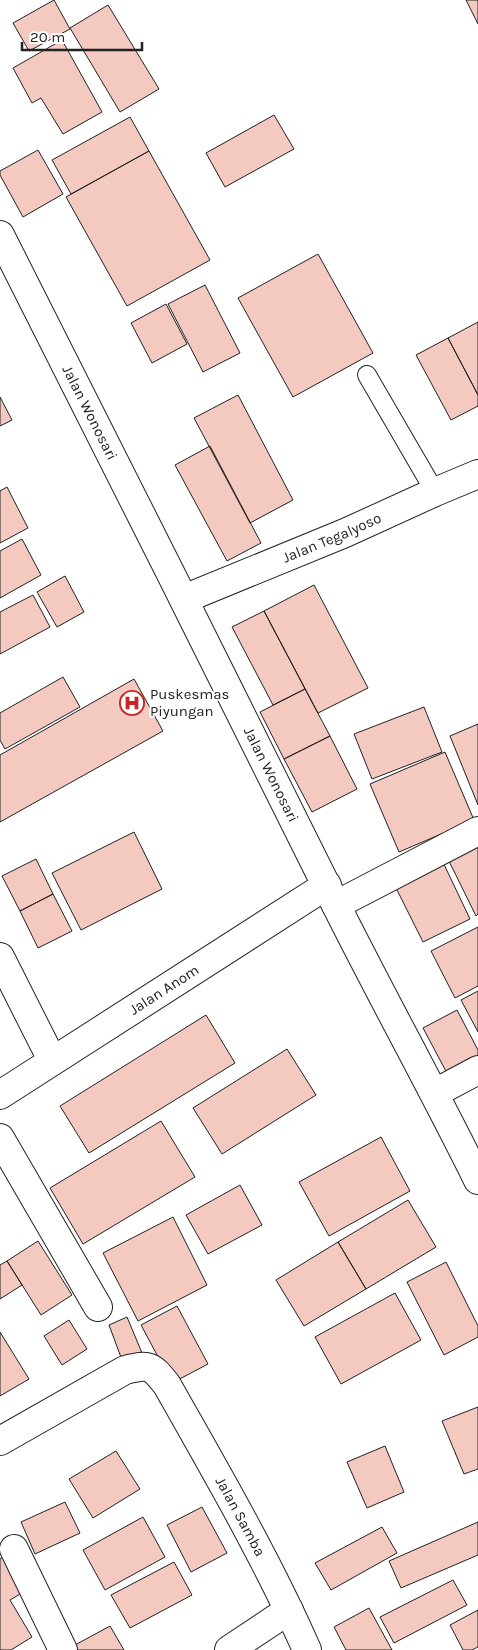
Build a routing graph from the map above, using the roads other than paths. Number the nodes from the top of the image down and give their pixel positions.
1 (0, 235) edge
2 (366, 374) dead end
3 (478, 474) edge
4 (435, 492) junction
5 (184, 598) junction
6 (478, 831) edge
7 (332, 895) junction
8 (0, 957) edge
9 (52, 1060) junction
10 (478, 1070) edge
11 (435, 1093) junction
12 (0, 1095) edge
13 (0, 1138) edge
14 (478, 1180) edge
15 (98, 1306) dead end
16 (0, 1441) edge
17 (14, 1549) dead end
18 (289, 1610) junction
19 (63, 1650) edge
20 (229, 1650) edge
21 (307, 1650) edge

1 - 5 main road, Jalan Wonosari
2 - 4 lane
3 - 4 main road, Jalan Tegalyoso
4 - 5 main road, Jalan Tegalyoso
5 - 7 main road, Jalan Wonosari
6 - 7 main road, Jalan Anom
7 - 9 main road, Jalan Anom
7 - 11 main road, Jalan Wonosari
8 - 9 main road
9 - 12 main road, Jalan Anom
10 - 11 main road
11 - 14 main road, Jalan Wonosari
13 - 15 main road
16 - 18 main road, Jalan Samba
17 - 19 main road
18 - 20 main road
18 - 21 main road, Jalan Samba

